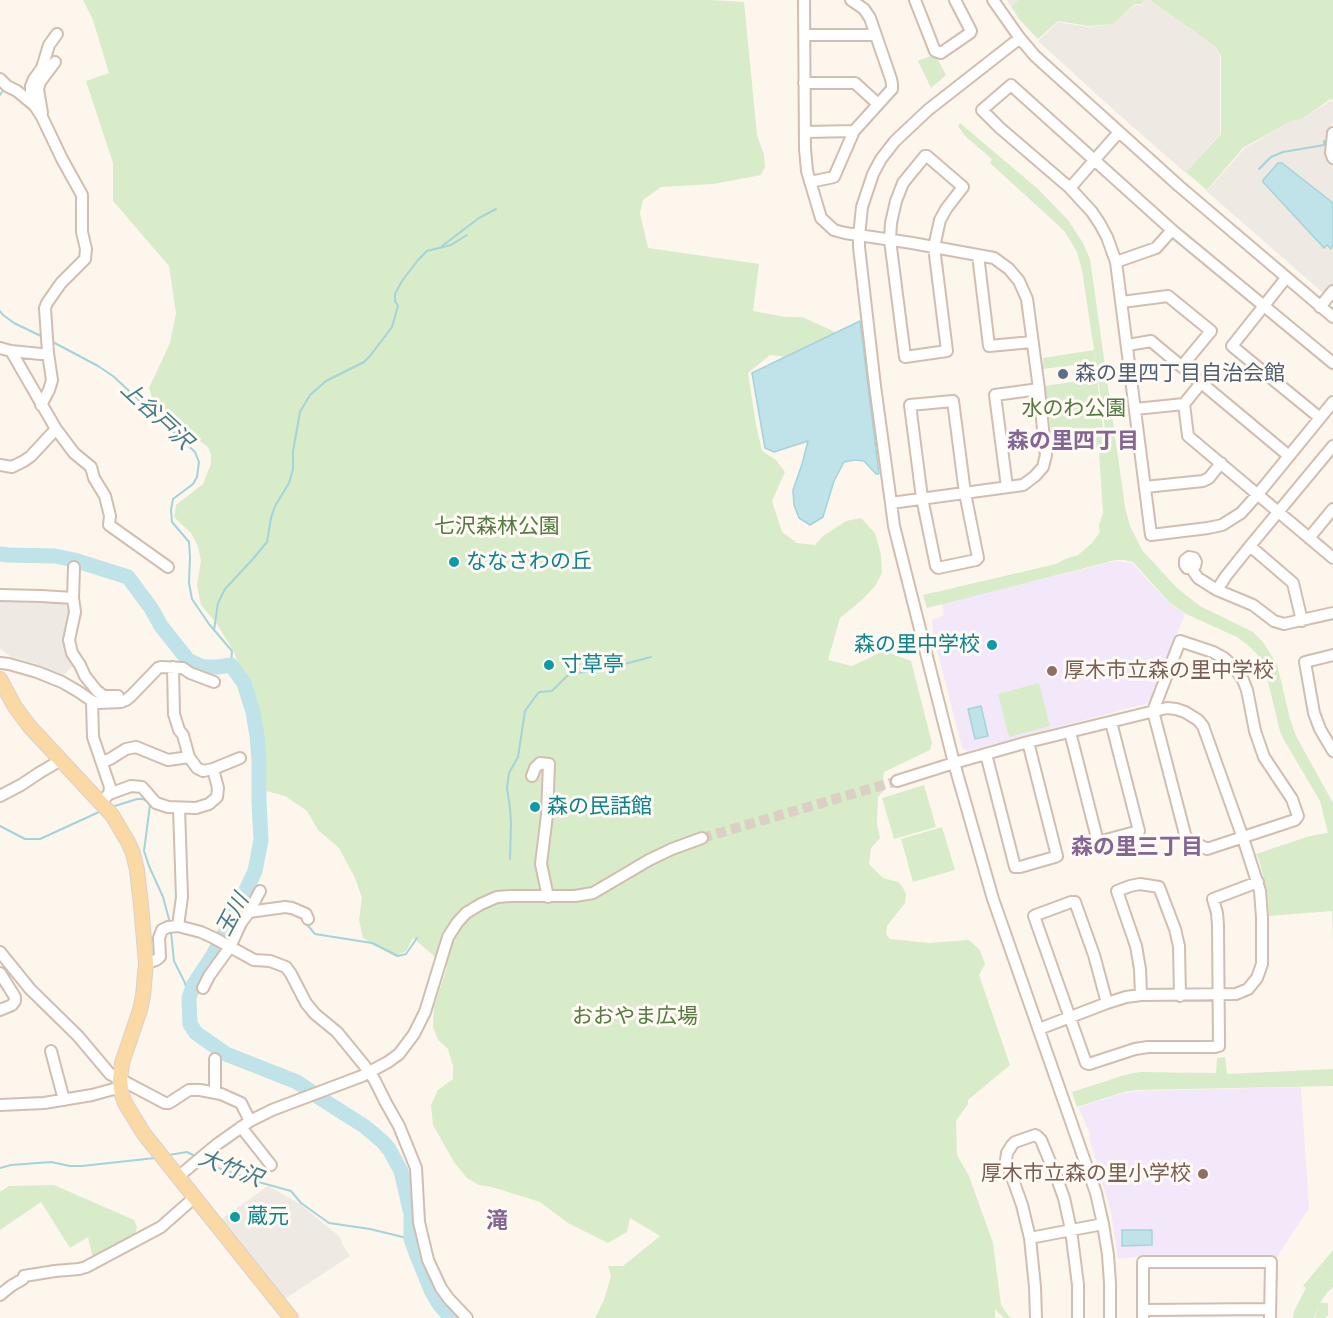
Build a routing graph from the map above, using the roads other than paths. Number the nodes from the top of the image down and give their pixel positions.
1 (804, 0) edge
2 (851, 0) edge
3 (915, 0) edge
4 (955, 0) edge
5 (993, 0) edge
6 (57, 34) dead end
7 (804, 35) junction
8 (875, 35) junction
9 (1020, 38) junction
10 (55, 62) dead end
11 (0, 79) edge
12 (804, 83) junction
13 (31, 102) junction
14 (878, 104) junction
15 (42, 117) junction
16 (854, 131) junction
17 (805, 132) junction
18 (1119, 132) junction
19 (1333, 133) edge
20 (1333, 158) edge
21 (1094, 160) junction
22 (810, 182) junction
23 (1070, 188) junction
24 (1172, 230) junction
25 (859, 236) junction
26 (890, 240) junction
27 (934, 247) junction
28 (978, 255) junction
29 (1116, 262) junction
30 (1286, 278) junction
31 (1333, 291) edge
32 (1122, 302) junction
33 (1264, 307) junction
34 (1320, 307) junction
35 (1333, 317) edge
36 (1032, 342) junction
37 (1128, 345) junction
38 (0, 348) edge
39 (48, 350) junction
40 (11, 351) junction
41 (1333, 363) edge
42 (1182, 366) junction
43 (1201, 383) junction
44 (1039, 389) junction
45 (1333, 402) edge
46 (1184, 404) junction
47 (40, 405) junction
48 (1135, 409) junction
49 (1320, 418) junction
50 (56, 429) junction
51 (1333, 446) edge
52 (1289, 456) junction
53 (1221, 464) junction
54 (0, 465) edge
55 (1007, 487) junction
56 (1145, 487) junction
57 (965, 493) junction
58 (1258, 494) junction
59 (922, 498) junction
60 (891, 502) junction
61 (1333, 508) edge
62 (1279, 512) junction
63 (1309, 538) junction
64 (1250, 546) junction
65 (1333, 558) edge
66 (166, 563) dead end
67 (74, 567) dead end
68 (1191, 568) dead end
69 (1217, 591) junction
70 (0, 595) edge
71 (73, 598) junction
72 (1333, 613) edge
73 (1302, 621) junction
74 (1333, 655) edge
75 (0, 663) edge
76 (183, 668) junction
77 (0, 680) edge
78 (214, 682) dead end
79 (126, 700) junction
80 (92, 701) junction
81 (1153, 711) junction
82 (1111, 722) junction
83 (1070, 732) junction
84 (1028, 742) junction
85 (1333, 751) edge
86 (986, 754) junction
87 (189, 757) junction
88 (240, 758) dead end
89 (61, 760) junction
90 (102, 762) junction
91 (954, 763) junction
92 (213, 769) junction
93 (532, 776) dead end
94 (897, 781) tunnel mouth
95 (0, 796) edge
96 (105, 798) junction
97 (179, 808) junction
98 (702, 838) tunnel mouth
99 (1243, 838) junction
100 (1258, 882) junction
101 (260, 891) dead end
102 (548, 897) junction
103 (249, 912) junction
104 (308, 919) dead end
105 (173, 926) junction
106 (228, 946) junction
107 (0, 952) edge
108 (146, 963) junction
109 (0, 974) edge
110 (0, 981) edge
111 (203, 988) dead end
112 (1141, 995) junction
113 (1219, 995) junction
114 (1180, 996) junction
115 (15, 1002) junction
116 (1107, 1003) junction
117 (0, 1010) edge
118 (1069, 1017) junction
119 (1038, 1029) junction
120 (51, 1052) dead end
121 (215, 1059) dead end
122 (369, 1072) junction
123 (121, 1083) junction
124 (215, 1093) junction
125 (64, 1100) junction
126 (0, 1106) edge
127 (246, 1124) junction
128 (271, 1165) dead end
129 (179, 1176) junction
130 (195, 1197) junction
131 (1103, 1224) junction
132 (1071, 1230) junction
133 (1030, 1238) junction
134 (0, 1295) edge
135 (1143, 1314) edge
136 (1270, 1314) edge
137 (291, 1318) edge
138 (467, 1318) edge
139 (1036, 1318) edge
140 (1078, 1318) edge
141 (1110, 1318) edge

1 - 7 street
2 - 8 street
3 - 4 street
5 - 9 street
6 - 13 street
7 - 8 street
7 - 12 street
8 - 14 street
9 - 18 street
9 - 25 street
10 - 15 street
11 - 13 street
12 - 14 street
12 - 17 street
13 - 15 street
14 - 16 street
15 - 39 street
16 - 17 street
16 - 22 street
17 - 22 street
18 - 21 street
18 - 30 street
19 - 20 street
21 - 23 street
21 - 23 street
21 - 24 street
22 - 25 street
23 - 29 street
24 - 29 street
24 - 33 street
25 - 26 street
25 - 60 street
26 - 27 street
26 - 27 street
26 - 27 street
27 - 28 street
28 - 36 street
28 - 36 street
29 - 32 street
30 - 33 street
30 - 34 street
31 - 34 street
32 - 37 street
32 - 42 street
33 - 41 street
33 - 49 street
34 - 35 street
36 - 44 street
37 - 42 street
37 - 48 street
38 - 40 street
39 - 40 street
39 - 47 street
40 - 47 street
42 - 43 street
43 - 46 street
43 - 52 street
44 - 55 street
44 - 55 street
45 - 49 street
46 - 48 street
46 - 53 street
47 - 50 street
48 - 56 street
49 - 52 street
50 - 54 street
50 - 66 street
51 - 62 street
52 - 58 street
53 - 56 street
53 - 58 street
55 - 57 street
56 - 58 street
57 - 59 street
57 - 59 street
57 - 59 street
58 - 62 street
59 - 60 street
60 - 91 street
61 - 63 street
62 - 63 street
62 - 64 street
63 - 65 street
64 - 69 street
64 - 73 street
67 - 71 street
68 - 69 street
69 - 73 street
70 - 71 street
71 - 79 street
72 - 73 street
74 - 85 street
75 - 80 street
76 - 78 street
76 - 79 street
76 - 87 street
77 - 89 main road
79 - 80 street
80 - 90 street
81 - 82 street
81 - 99 street
81 - 99 street
81 - 99 street
82 - 83 street
82 - 83 street
83 - 84 street
84 - 86 street
84 - 86 street
86 - 91 street
87 - 90 street
87 - 92 street
88 - 92 street
89 - 95 street
89 - 96 main road
90 - 96 street
91 - 94 street
91 - 119 street
92 - 97 street
93 - 102 street
96 - 97 street
96 - 108 main road
97 - 105 street
98 - 102 street
99 - 100 street
100 - 113 street
100 - 113 street
101 - 103 street
102 - 122 street
103 - 104 street
103 - 106 street
105 - 106 street
105 - 108 street
106 - 111 street
106 - 122 street
107 - 123 street
108 - 123 main road
109 - 115 street
110 - 115 street
112 - 114 street
112 - 114 street
112 - 116 street
113 - 114 street
113 - 118 street
115 - 117 street
116 - 118 street
116 - 118 street
118 - 119 street
119 - 131 street
120 - 125 street
121 - 124 street
122 - 127 street
122 - 138 street
123 - 124 street
123 - 125 street
123 - 129 main road
124 - 127 street
125 - 126 street
127 - 128 street
127 - 129 street
129 - 130 main road
130 - 134 street
130 - 137 main road
131 - 132 street
131 - 141 street
132 - 133 street
132 - 133 street
132 - 140 street
133 - 139 street
135 - 136 street
135 - 136 street

